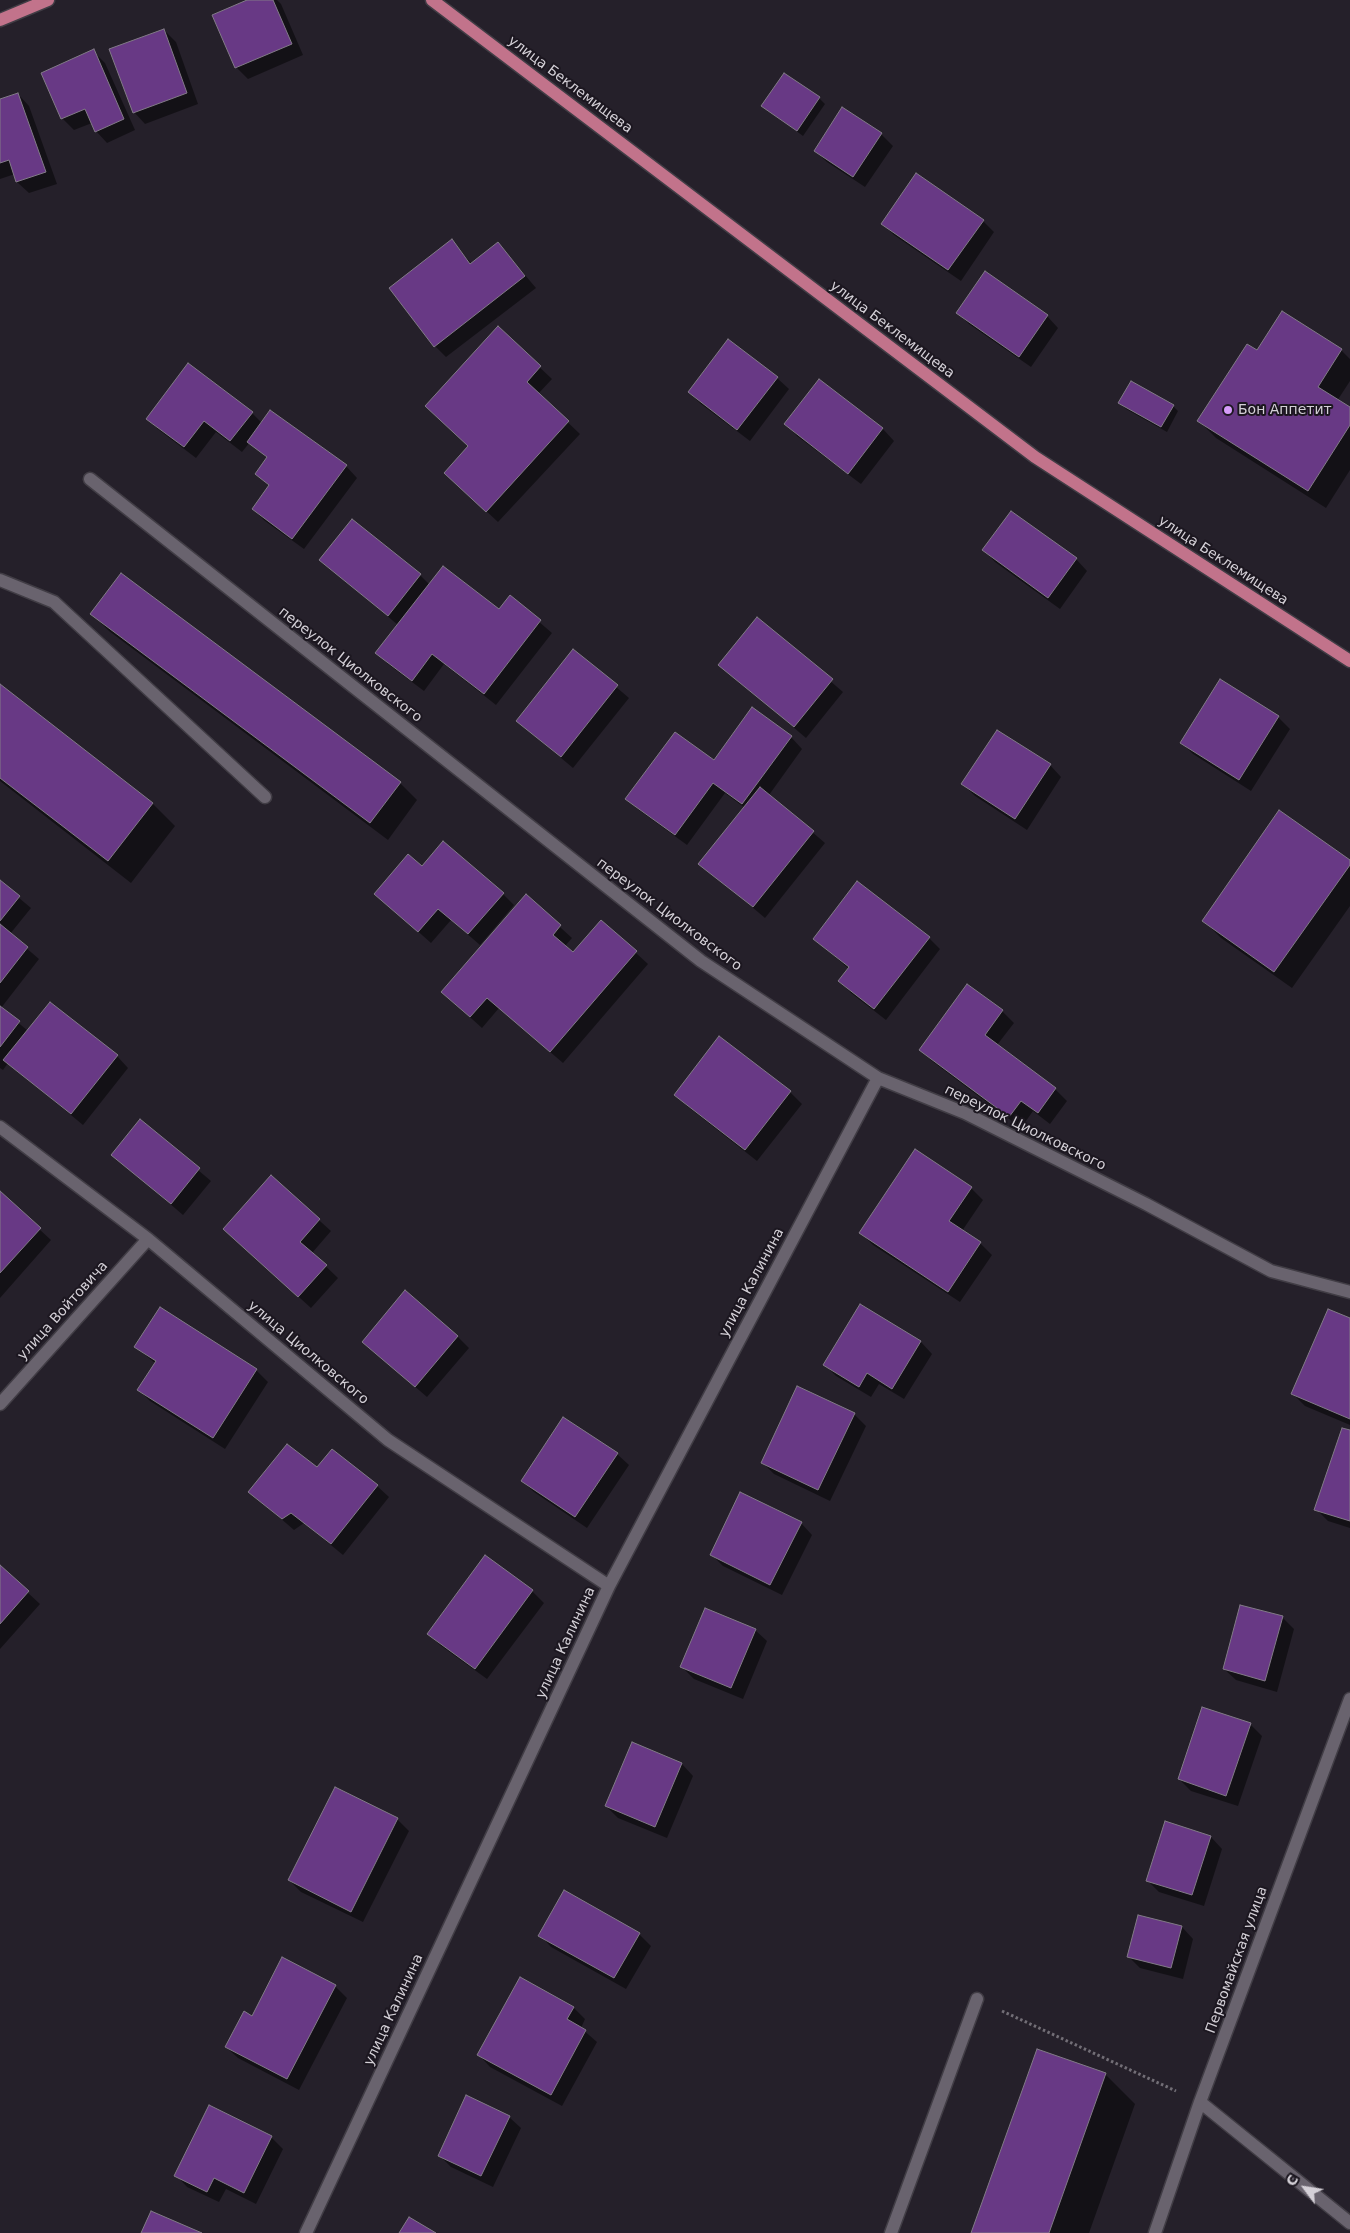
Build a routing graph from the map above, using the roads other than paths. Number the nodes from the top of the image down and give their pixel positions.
1 (48, 0) edge
2 (432, 0) edge
3 (0, 20) edge
4 (90, 479) dead end
5 (0, 580) edge
6 (1350, 661) edge
7 (265, 797) dead end
8 (878, 1078) junction
9 (0, 1127) edge
10 (148, 1239) junction
11 (1350, 1292) edge
12 (0, 1404) edge
13 (609, 1586) junction
14 (1350, 1699) edge
15 (977, 1999) road end
16 (1200, 2102) junction
17 (1350, 2222) edge
18 (306, 2233) edge
19 (891, 2233) edge
20 (1155, 2233) edge

1 - 3 main road
2 - 6 main road, улица Беклемищева
4 - 8 street, переулок Циолковского
5 - 7 street
8 - 11 street, переулок Циолковского
8 - 13 street, улица Калинина
9 - 10 street, улица Циолковского
10 - 12 street, улица Войтовича
10 - 13 street, улица Циолковского
13 - 18 street, улица Калинина
14 - 16 street, Первомайская улица
15 - 19 street
16 - 17 street
16 - 20 street, Первомайская улица

